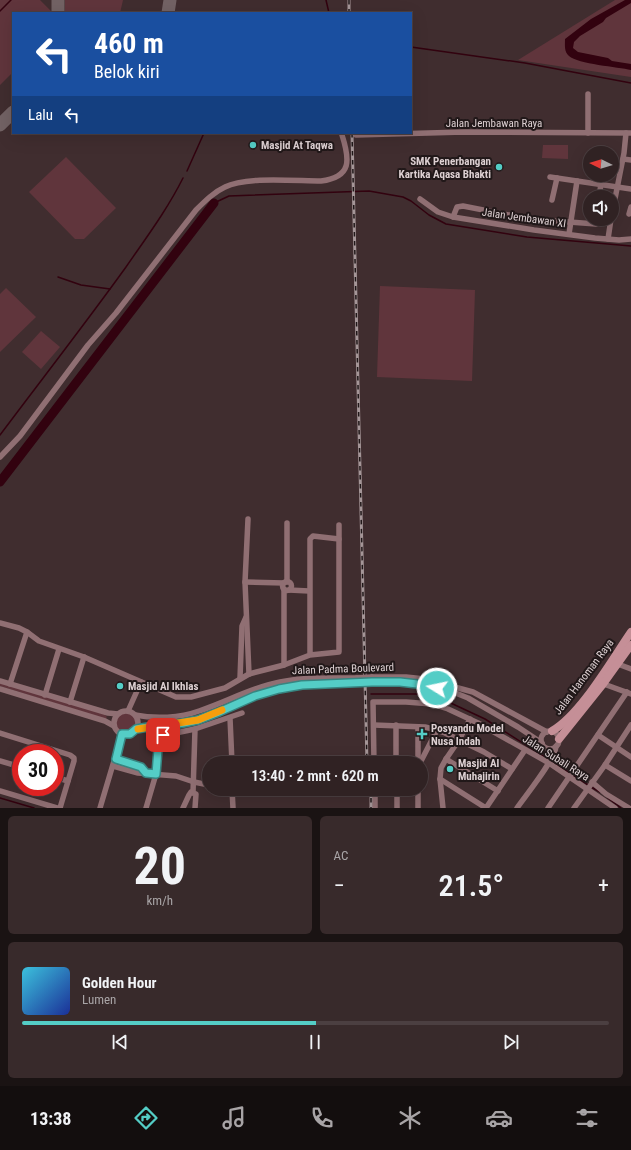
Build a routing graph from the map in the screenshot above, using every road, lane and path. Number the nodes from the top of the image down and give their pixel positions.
1 (588, 94) dead end
2 (412, 133) edge
3 (588, 133) junction
4 (629, 133) edge
5 (389, 134) edge
6 (342, 135) dead end
7 (356, 135) dead end
8 (623, 159) junction
9 (631, 160) edge
10 (550, 177) dead end
11 (557, 178) junction
12 (577, 180) junction
13 (601, 184) junction
14 (617, 187) junction
15 (631, 189) edge
16 (600, 190) edge
17 (616, 190) edge
18 (420, 199) dead end
19 (552, 200) dead end
20 (631, 207) edge
21 (629, 214) dead end
22 (453, 217) junction
23 (570, 223) junction
24 (583, 223) edge
25 (610, 226) edge
26 (569, 234) junction
27 (608, 239) junction
28 (631, 239) edge
29 (0, 457) edge
30 (248, 519) dead end
31 (287, 523) dead end
32 (339, 525) dead end
33 (339, 539) junction
34 (245, 582) junction
35 (286, 586) junction
36 (309, 591) junction
37 (247, 615) junction
38 (0, 623) edge
39 (27, 632) junction
40 (631, 632) edge
41 (631, 645) edge
42 (59, 649) junction
43 (310, 655) junction
44 (84, 657) junction
45 (615, 662) junction
46 (284, 664) junction
47 (631, 669) edge
48 (249, 674) junction
49 (240, 678) junction
50 (372, 679) junction
51 (357, 680) junction
52 (0, 681) edge
53 (141, 682) junction
54 (600, 682) junction
55 (10, 684) junction
56 (0, 689) edge
57 (629, 693) edge
58 (45, 694) junction
59 (70, 702) junction
60 (128, 711) junction
61 (242, 713) dead end
62 (118, 714) junction
63 (135, 715) junction
64 (230, 718) junction
65 (470, 719) junction
66 (522, 719) junction
67 (374, 725) junction
68 (396, 725) junction
69 (631, 725) edge
70 (114, 726) junction
71 (418, 727) junction
72 (518, 727) junction
73 (136, 729) junction
74 (195, 729) junction
75 (437, 730) junction
76 (549, 731) junction
77 (0, 733) edge
78 (122, 734) junction
79 (598, 735) junction
80 (459, 740) junction
81 (558, 742) junction
82 (542, 743) junction
83 (616, 747) junction
84 (549, 748) junction
85 (525, 750) junction
86 (232, 756) edge
87 (374, 756) edge
88 (396, 756) edge
89 (419, 756) edge
90 (423, 756) edge
91 (631, 756) edge
92 (116, 759) junction
93 (446, 759) junction
94 (551, 759) junction
95 (0, 761) edge
96 (12, 764) edge
97 (132, 764) junction
98 (605, 765) junction
99 (114, 766) junction
100 (512, 768) junction
101 (131, 771) junction
102 (146, 773) junction
103 (156, 774) junction
104 (570, 774) junction
105 (440, 779) junction
106 (64, 780) edge
107 (68, 781) junction
108 (631, 781) edge
109 (194, 782) junction
110 (202, 784) edge
111 (589, 786) junction
112 (498, 790) junction
113 (0, 791) edge
114 (192, 792) junction
115 (232, 796) edge
116 (375, 796) edge
117 (396, 796) edge
118 (418, 796) edge
119 (57, 808) edge
120 (60, 808) edge
121 (100, 808) edge
122 (146, 808) edge
123 (182, 808) edge
124 (195, 808) edge
125 (233, 808) edge
126 (375, 808) edge
127 (397, 808) edge
128 (418, 808) edge
129 (443, 808) edge
130 (486, 808) edge
131 (517, 808) edge
132 (548, 808) edge
133 (574, 808) edge
134 (615, 808) edge
135 (629, 808) edge

1 - 3 street
2 - 3 street, Jalan Jembawan Raya
3 - 4 street, Jalan Jembawan Raya
4 - 8 street
5 - 7 street, Jalan Jembawan Raya
6 - 29 street
8 - 9 street
8 - 14 street
10 - 11 street
11 - 12 street
11 - 19 street
12 - 13 street
12 - 23 street
13 - 14 street
13 - 16 street
14 - 15 street
14 - 17 street
18 - 22 street, Jalan Jembawan XI
20 - 21 street
22 - 23 street
22 - 26 street, Jalan Jembawan XI
23 - 24 street
23 - 26 street
25 - 27 street
26 - 27 street, Jalan Jembawan XI
27 - 28 street, Jalan Jembawan XI
30 - 34 street
31 - 35 street
32 - 33 street
33 - 36 street
33 - 43 street
34 - 35 street
34 - 37 street
35 - 36 street
35 - 46 street
36 - 43 street
37 - 48 street
37 - 49 street
38 - 39 street
39 - 42 street
39 - 55 street
40 - 45 street, Jalan Hanoman Raya
41 - 45 street, Jalan Hanoman Raya
42 - 44 street
42 - 58 street
43 - 46 street
44 - 53 street
44 - 59 street
45 - 47 street
45 - 54 street, Jalan Hanoman Raya
46 - 48 street
48 - 49 street
49 - 53 street
50 - 51 street, Jalan Padma Boulevard, bridge
50 - 66 street, Jalan Padma Boulevard
50 - 72 street, Jalan Padma Boulevard
51 - 63 street, Jalan Padma Boulevard
51 - 73 street, Jalan Padma Boulevard
52 - 55 street
53 - 60 street
54 - 57 street
54 - 76 street, Jalan Hanoman Raya
54 - 81 street, Jalan Hanoman Raya
55 - 58 street
56 - 70 street
57 - 79 street
58 - 59 street
59 - 62 street
60 - 62 street
60 - 63 street
61 - 64 street
62 - 70 street
63 - 73 street
64 - 74 street
64 - 86 street
65 - 67 street, Jalan Subali Raya
65 - 80 street
65 - 85 street, Jalan Subali Raya
66 - 72 street
66 - 76 street, Jalan Padma Boulevard
67 - 68 street
67 - 87 street
68 - 71 street
68 - 88 street
69 - 83 street
70 - 78 street
71 - 75 street
71 - 89 street
72 - 82 street, Jalan Padma Boulevard
73 - 78 street
74 - 103 street
74 - 109 street
75 - 80 street
75 - 90 street
76 - 81 street
76 - 82 street
77 - 107 street
78 - 92 street
79 - 83 street
79 - 104 street
80 - 93 street
80 - 100 street
81 - 84 street
81 - 94 street, Jalan Hanoman Raya
82 - 84 street
83 - 91 street
83 - 98 street
84 - 94 street
85 - 94 street, Jalan Subali Raya
85 - 100 street
92 - 97 street
92 - 99 street
93 - 105 street
93 - 112 street
94 - 104 street, Jalan Subali Raya
94 - 131 street, Jalan Hanoman Raya
95 - 96 street
97 - 101 street
97 - 102 street
98 - 108 street
98 - 111 street
99 - 101 street
99 - 121 street
100 - 112 street
101 - 102 street
102 - 103 street
103 - 109 street
103 - 122 street
104 - 111 street, Jalan Subali Raya
104 - 132 street
105 - 129 street
105 - 130 street
106 - 107 street
107 - 120 street
109 - 110 street
109 - 114 street
111 - 133 street
111 - 134 street, Jalan Subali Raya
111 - 135 street
112 - 130 street
113 - 119 street
114 - 123 street
114 - 124 street
115 - 125 street
116 - 126 street
117 - 127 street
118 - 128 street

